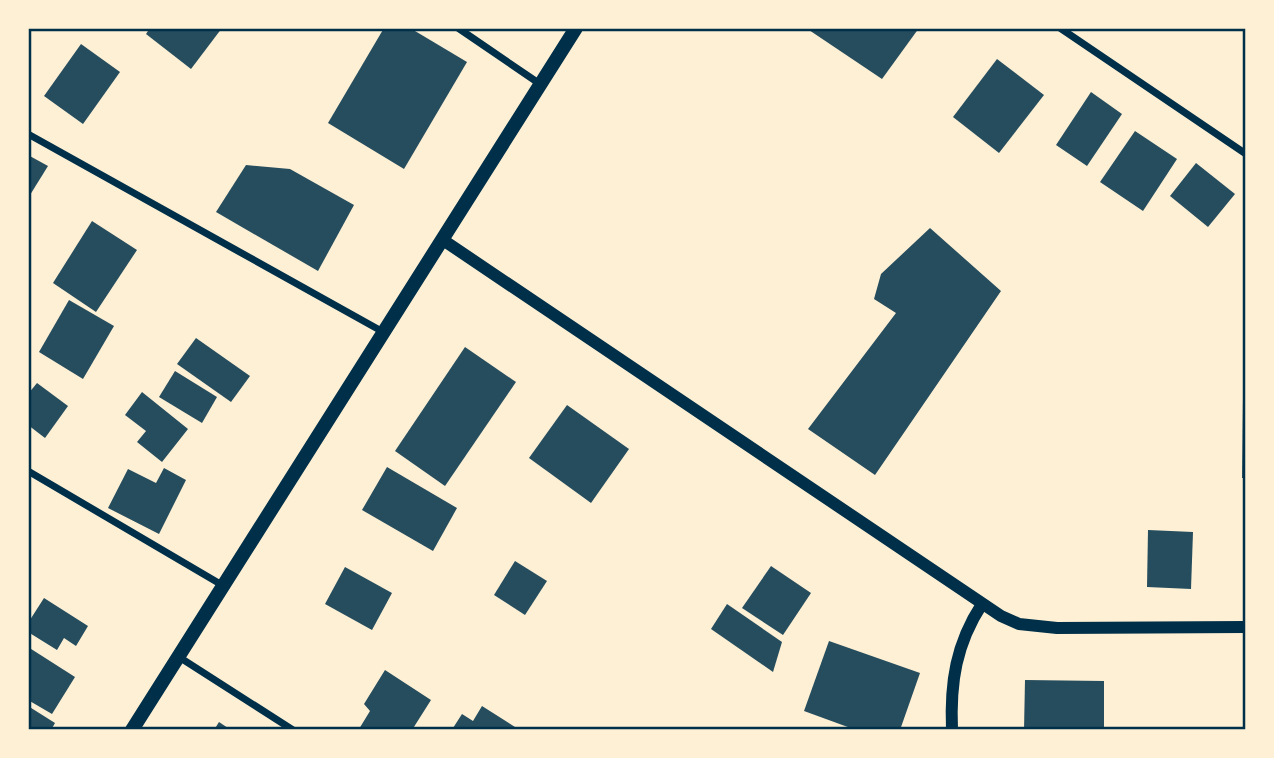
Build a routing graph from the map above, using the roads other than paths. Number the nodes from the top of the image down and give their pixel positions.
1 (458, 28) edge
2 (576, 28) edge
3 (1060, 28) edge
4 (541, 84) junction
5 (28, 134) edge
6 (1246, 154) edge
7 (443, 240) junction
8 (385, 332) junction
9 (28, 471) edge
10 (222, 586) junction
11 (982, 604) junction
12 (1246, 627) edge
13 (178, 656) junction
14 (132, 730) edge
15 (293, 730) edge
16 (952, 730) edge

1 - 4 street
2 - 4 main road
3 - 6 street
4 - 7 main road
5 - 8 street
7 - 8 main road
7 - 11 street
8 - 10 main road
9 - 10 street
10 - 13 main road
11 - 12 street
11 - 16 street
13 - 14 main road
13 - 15 street

